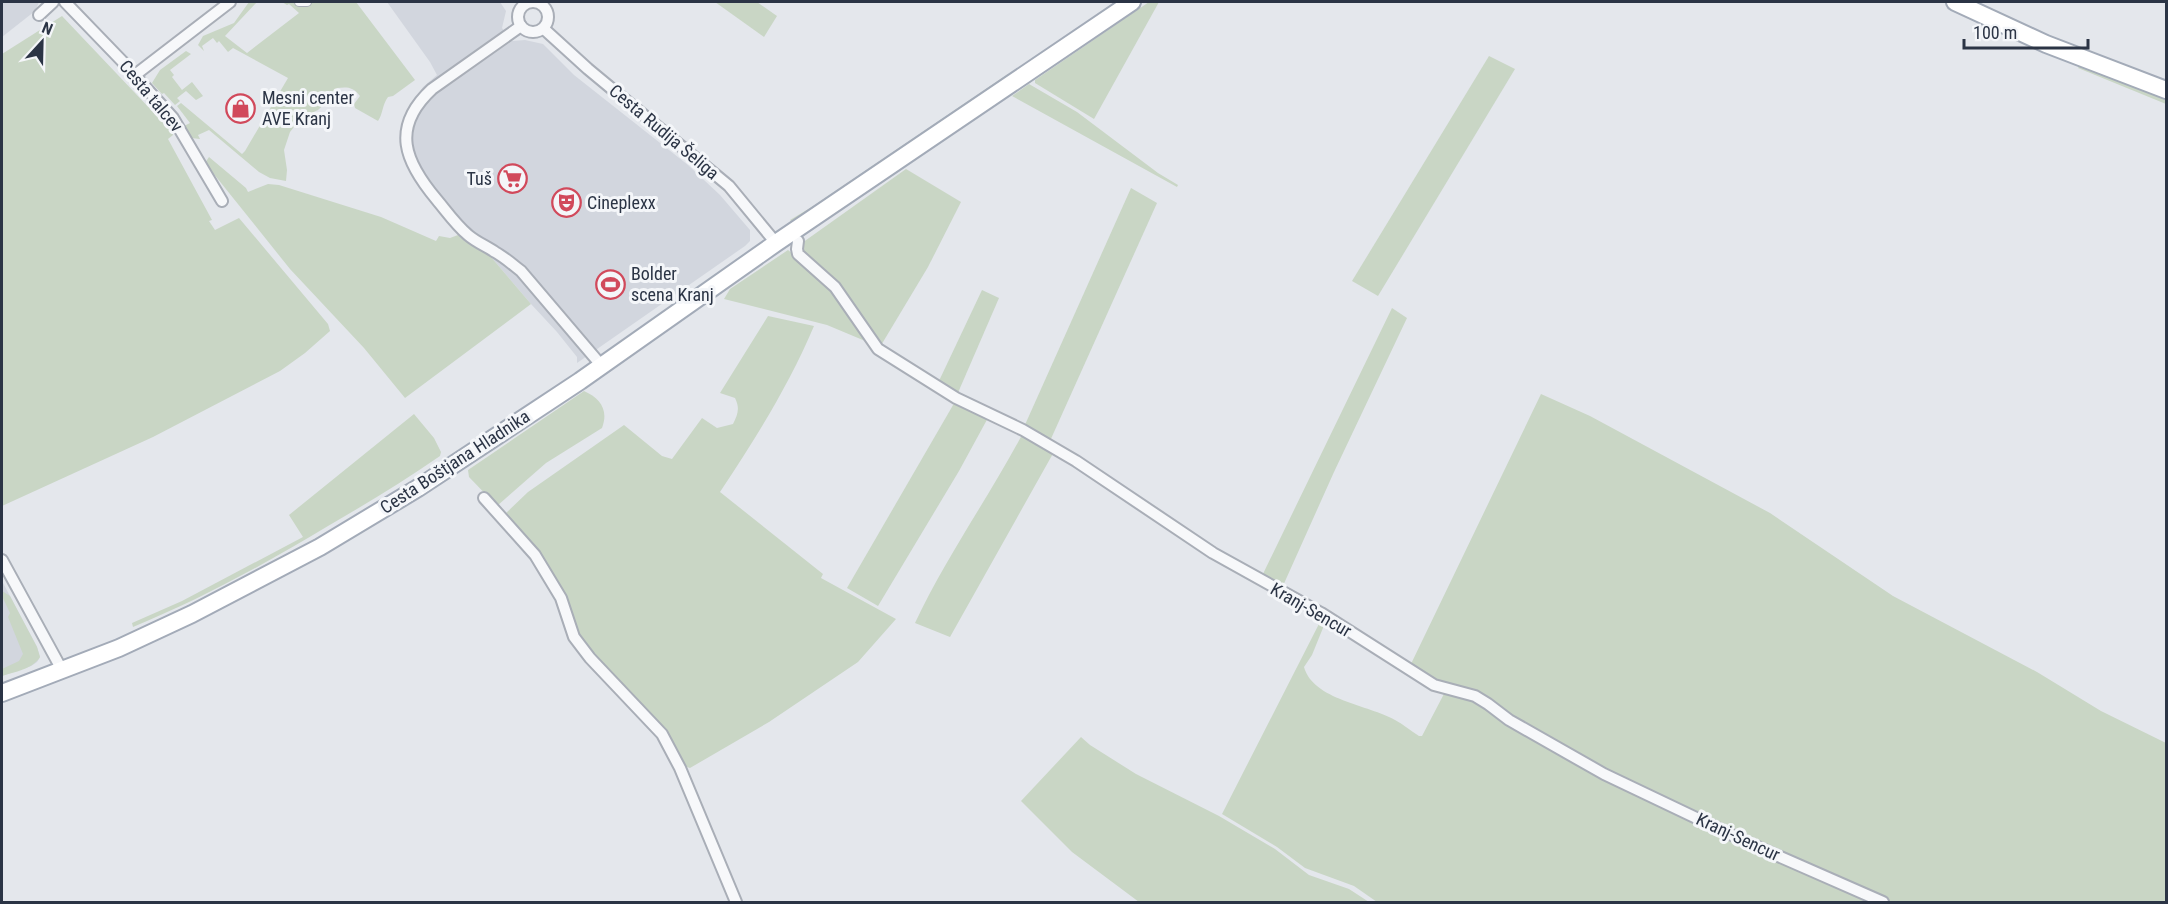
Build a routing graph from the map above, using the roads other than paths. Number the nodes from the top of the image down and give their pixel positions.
1 (53, 2) edge
2 (65, 2) edge
3 (230, 2) edge
4 (299, 2) edge
5 (307, 2) edge
6 (1132, 2) edge
7 (1955, 2) edge
8 (522, 3) edge
9 (39, 15) dead end
10 (521, 26) junction
11 (544, 28) junction
12 (135, 75) junction
13 (2166, 90) edge
14 (222, 201) dead end
15 (798, 241) dead end
16 (776, 243) junction
17 (601, 365) junction
18 (484, 498) dead end
19 (2, 560) edge
20 (62, 670) junction
21 (2, 693) edge
22 (736, 903) edge
23 (1883, 903) edge

1 - 9 street
2 - 12 street, Cesta talcev
3 - 12 street
4 - 5 street
6 - 16 main road, Cesta Boštjana Hladnika
7 - 13 main road
8 - 10 street
8 - 11 street
10 - 11 street
10 - 17 street
11 - 16 street, Cesta Rudija Šeliga
12 - 14 street, Cesta talcev
15 - 23 street, Kranj-Sencur
16 - 17 main road, Cesta Boštjana Hladnika
17 - 20 main road, Cesta Boštjana Hladnika
18 - 22 street
19 - 20 street
20 - 21 main road, Cesta Boštjana Hladnika

